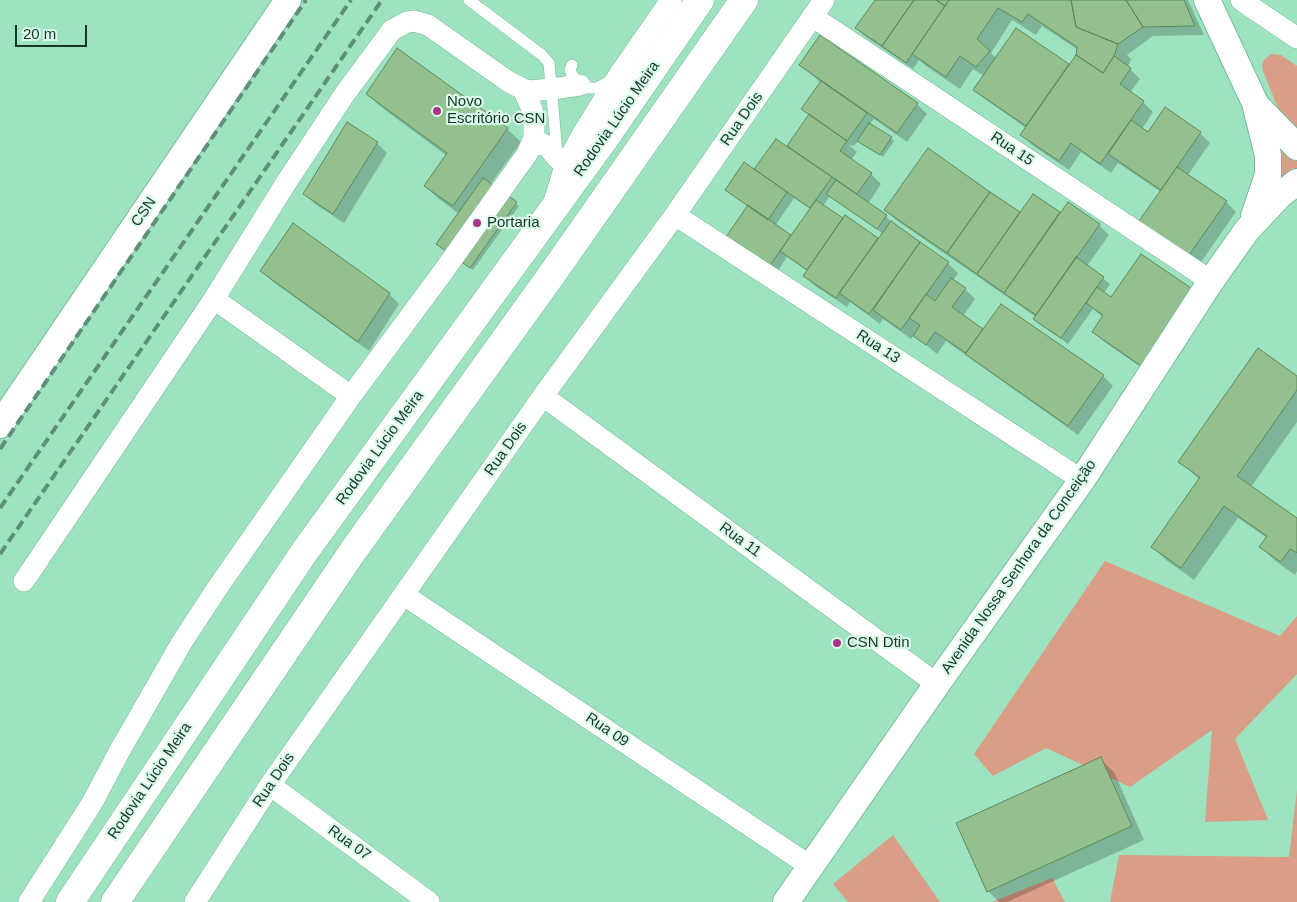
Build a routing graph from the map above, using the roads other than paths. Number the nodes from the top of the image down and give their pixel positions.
1 (288, 0) edge
2 (469, 0) edge
3 (671, 0) edge
4 (700, 0) edge
5 (744, 0) edge
6 (1206, 0) edge
7 (1241, 0) edge
8 (819, 8) edge
9 (1297, 38) edge
10 (572, 65) dead end
11 (619, 75) junction
12 (580, 85) junction
13 (552, 89) junction
14 (523, 90) junction
15 (1255, 103) junction
16 (532, 146) junction
17 (1297, 147) edge
18 (558, 159) junction
19 (559, 181) junction
20 (1297, 182) edge
21 (552, 211) junction
22 (675, 215) junction
23 (1247, 230) junction
24 (1211, 281) junction
25 (214, 299) junction
26 (351, 396) junction
27 (543, 396) junction
28 (0, 425) edge
29 (1082, 480) junction
30 (24, 581) dead end
31 (404, 595) junction
32 (937, 684) junction
33 (270, 785) junction
34 (810, 866) junction
35 (30, 902) edge
36 (70, 902) edge
37 (115, 902) edge
38 (196, 902) edge
39 (429, 902) edge
40 (786, 902) edge

1 - 28 street, CSN
2 - 13 lane
3 - 11 street
4 - 21 main road, Rodovia Lúcio Meira
5 - 37 main road
6 - 15 street
7 - 9 street
8 - 22 street, Rua Dois
8 - 24 street, Rua 15
10 - 12 lane
11 - 12 lane
11 - 19 street
12 - 13 street
13 - 14 street
13 - 18 lane
14 - 16 street
14 - 25 street
15 - 17 street
15 - 23 street
16 - 18 street
16 - 26 street
18 - 19 lane
19 - 21 street
20 - 23 street
21 - 36 main road, Rodovia Lúcio Meira
22 - 27 street, Rua Dois
22 - 29 street, Rua 13
23 - 24 street, Avenida Nossa Senhora da Conceição
24 - 29 street, Avenida Nossa Senhora da Conceição
25 - 26 street
25 - 30 street
26 - 35 street
27 - 31 street, Rua Dois
27 - 32 street, Rua 11
29 - 32 street, Avenida Nossa Senhora da Conceição
31 - 33 street, Rua Dois
31 - 34 street, Rua 09
32 - 34 street, Avenida Nossa Senhora da Conceição
33 - 38 street, Rua Dois
33 - 39 street, Rua 07
34 - 40 street, Avenida Nossa Senhora da Conceição

